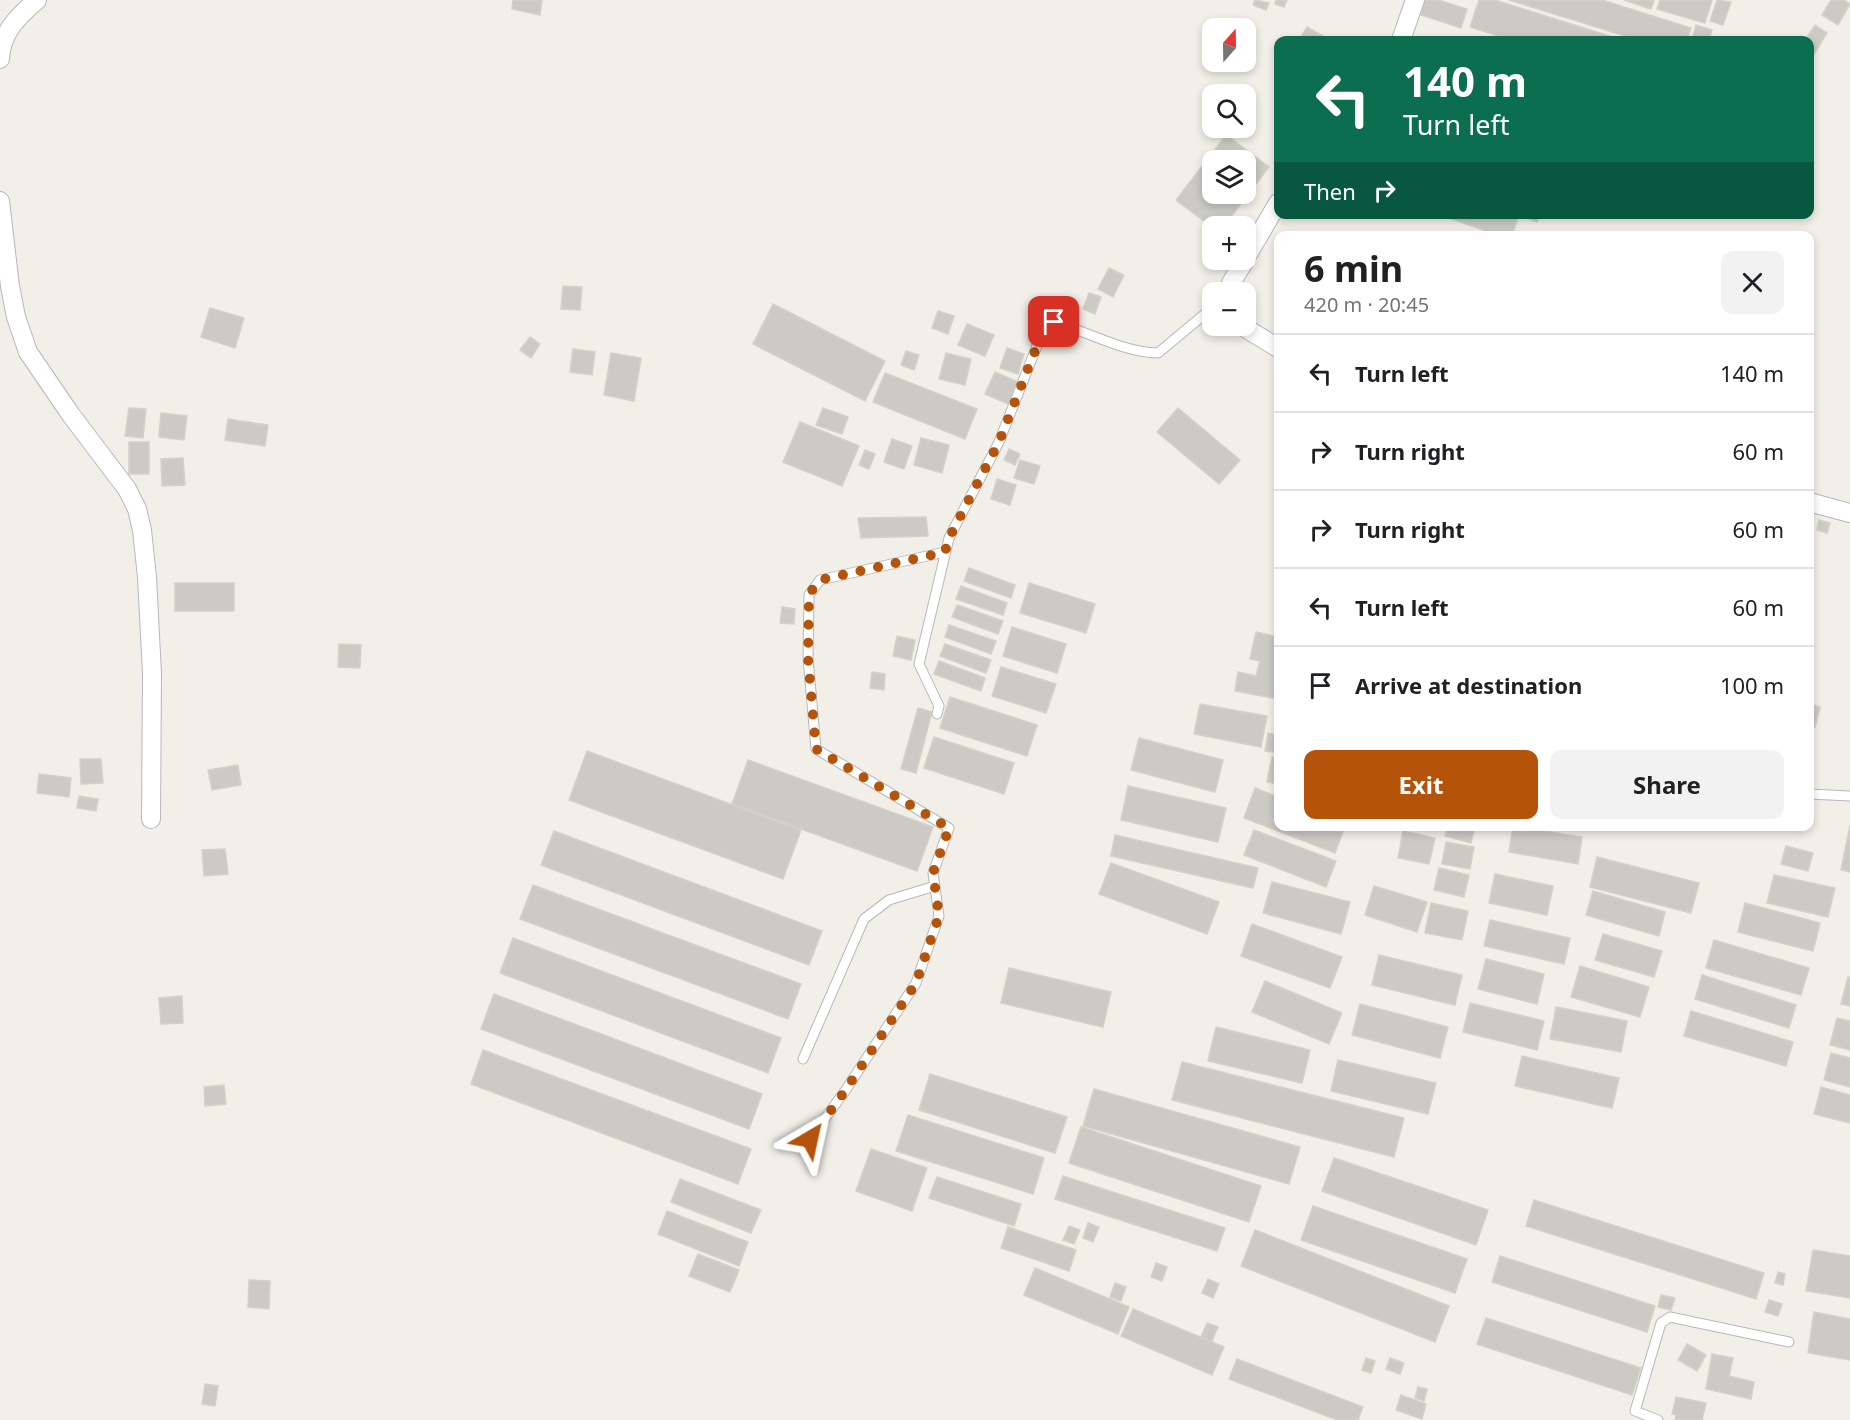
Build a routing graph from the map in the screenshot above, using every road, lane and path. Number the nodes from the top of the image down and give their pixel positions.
1 (37, 0) edge
2 (1415, 0) edge
3 (1402, 36) edge
4 (0, 59) edge
5 (0, 201) edge
6 (1274, 210) edge
7 (1256, 240) edge
8 (1202, 316) edge
9 (1256, 335) edge
10 (1274, 346) edge
11 (1814, 503) edge
12 (1850, 513) edge
13 (945, 552) junction
14 (937, 714) dead end
15 (1814, 795) edge
16 (1850, 795) edge
17 (151, 819) dead end
18 (935, 886) junction
19 (803, 1059) dead end
20 (810, 1139) dead end
21 (1789, 1342) dead end
22 (1658, 1420) edge

1 - 4 street
2 - 3 street
5 - 17 street
6 - 7 street
8 - 13 lane
9 - 10 street
11 - 12 street
13 - 14 lane
13 - 18 lane
15 - 16 lane
18 - 19 lane
18 - 20 lane
21 - 22 lane

